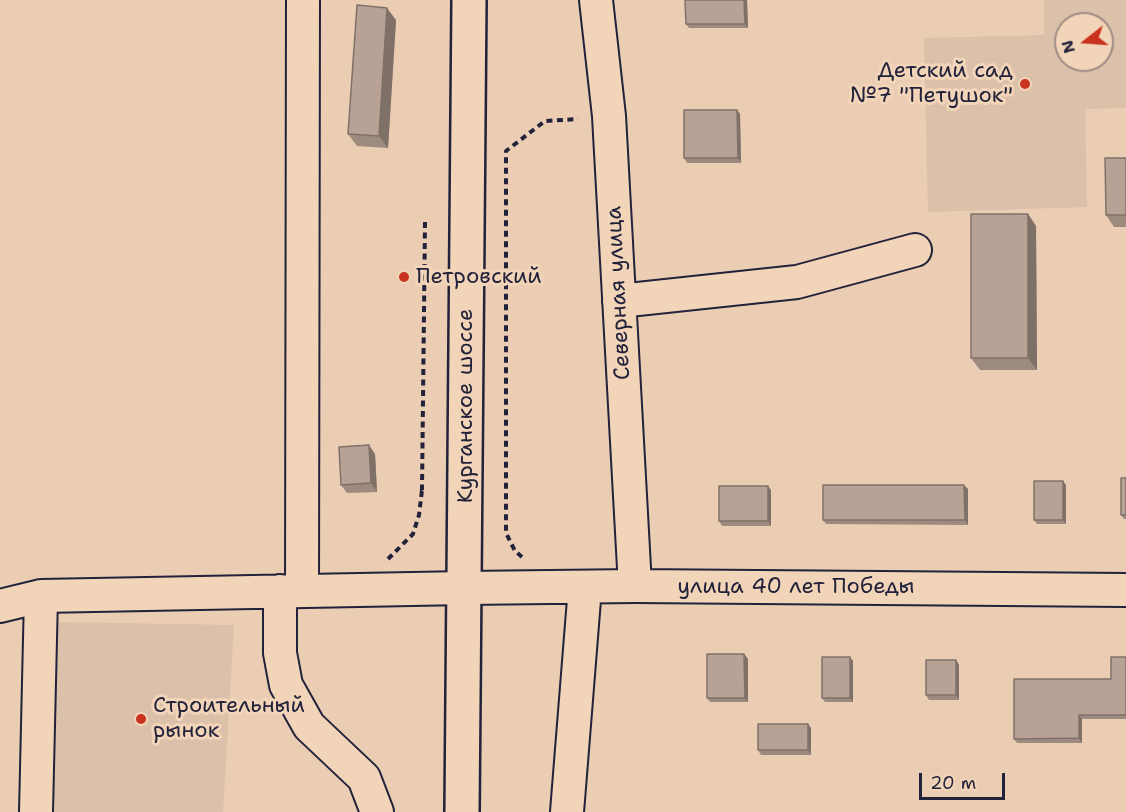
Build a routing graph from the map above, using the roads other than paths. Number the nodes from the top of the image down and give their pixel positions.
1 (303, 0) edge
2 (469, 0) edge
3 (596, 0) edge
4 (915, 250) dead end
5 (619, 301) junction
6 (635, 586) junction
7 (585, 587) junction
8 (465, 588) junction
9 (1126, 590) edge
10 (291, 591) junction
11 (40, 596) junction
12 (0, 606) edge
13 (36, 812) edge
14 (377, 812) edge
15 (462, 812) edge
16 (567, 812) edge

1 - 10 street
2 - 8 main road, Курганское шоссе
3 - 5 street, Северная улица
4 - 5 street
5 - 6 street, Северная улица
6 - 7 street, улица 40 лет Победы
6 - 9 street, улица 40 лет Победы
7 - 8 street, улица 40 лет Победы
7 - 16 street
8 - 10 street, улица 40 лет Победы
8 - 15 main road, Курганское шоссе
10 - 11 street, улица 40 лет Победы
10 - 14 street
11 - 12 street, улица 40 лет Победы
11 - 13 street

